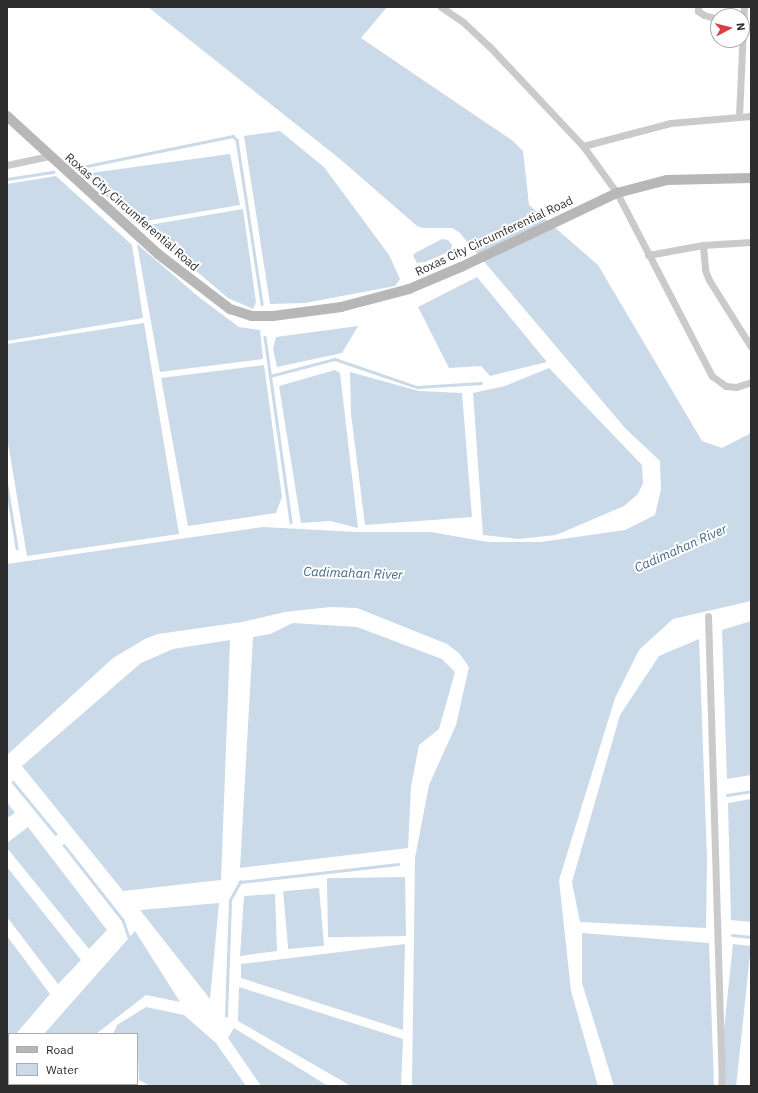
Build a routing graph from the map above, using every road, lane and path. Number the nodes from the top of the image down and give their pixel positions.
1 (441, 7) edge
2 (698, 7) edge
3 (710, 17) edge
4 (741, 48) edge
5 (7, 116) edge
6 (739, 116) junction
7 (751, 116) edge
8 (583, 146) junction
9 (49, 156) junction
10 (7, 165) edge
11 (751, 178) edge
12 (617, 193) junction
13 (751, 242) edge
14 (703, 245) junction
15 (648, 255) junction
16 (751, 348) edge
17 (751, 382) edge
18 (708, 616) dead end
19 (722, 1086) edge

1 - 8 street
2 - 3 street
4 - 6 street
5 - 9 main road, Roxas City Circumferential Road
6 - 7 street
6 - 8 street
8 - 12 street
9 - 10 street
9 - 12 main road, Roxas City Circumferential Road
11 - 12 main road, Roxas City Circumferential Road
12 - 15 street
13 - 14 street
14 - 15 street
14 - 16 street
15 - 17 street
18 - 19 street

